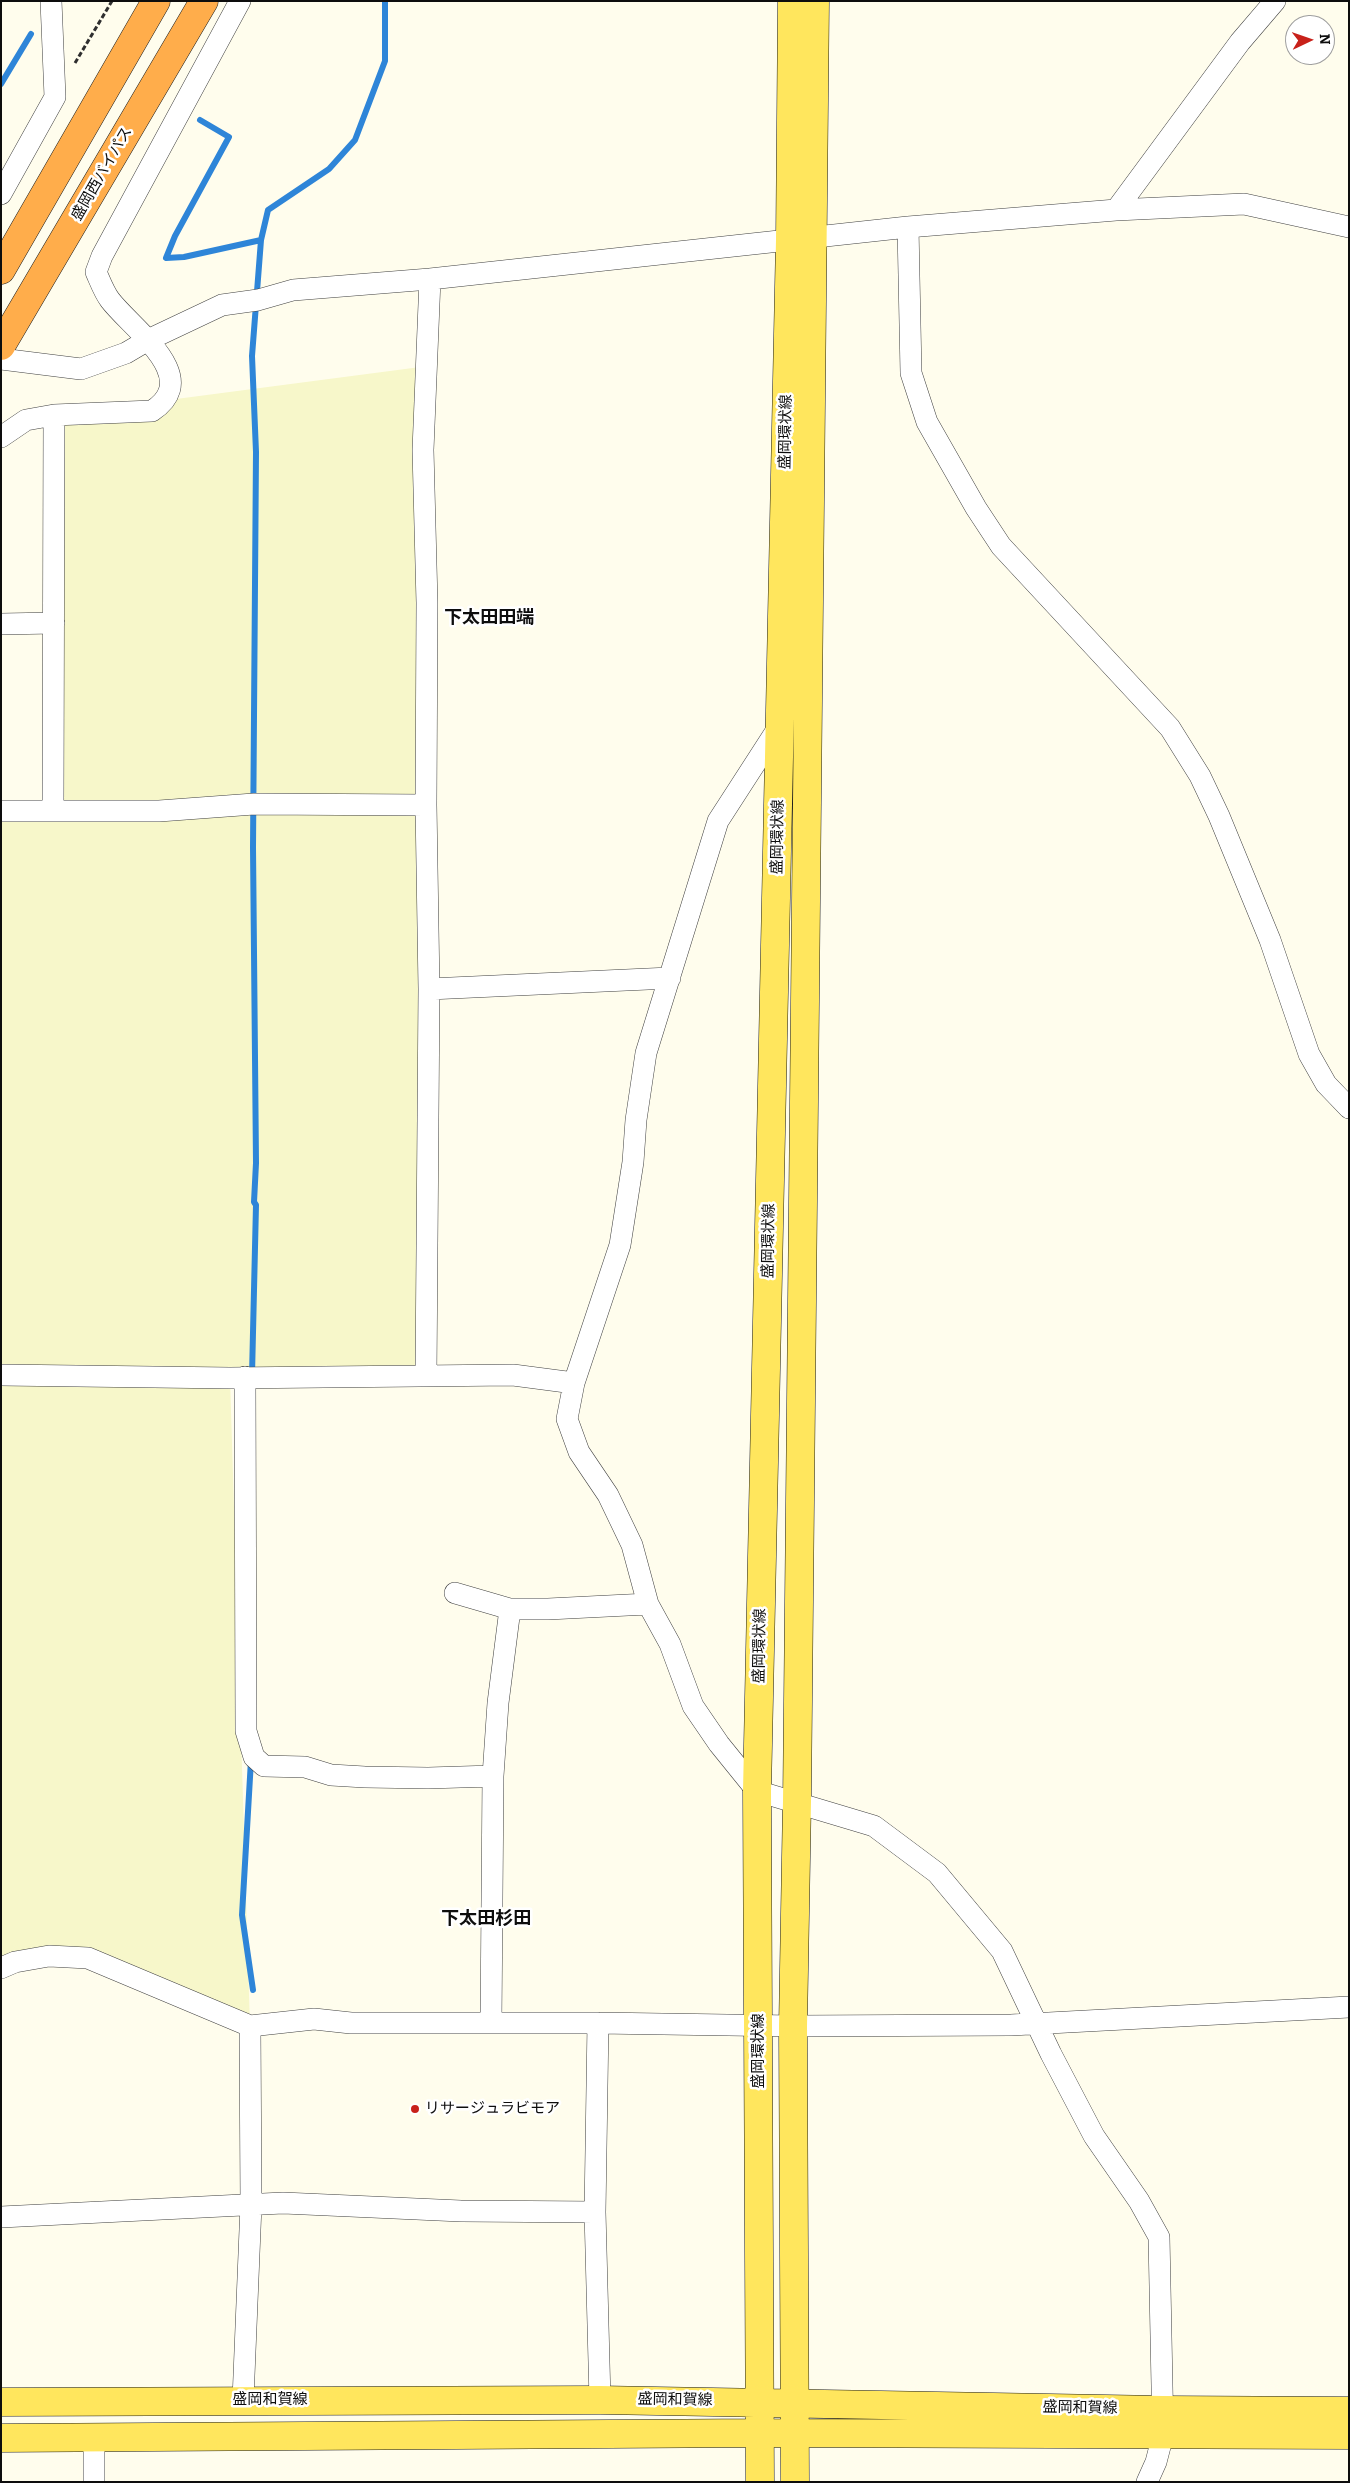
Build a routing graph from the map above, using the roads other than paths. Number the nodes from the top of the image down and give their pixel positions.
1 (51, 1) edge
2 (156, 1) edge
3 (204, 1) edge
4 (240, 1) edge
5 (792, 1) edge
6 (815, 1) edge
7 (1275, 1) edge
8 (1, 194) edge
9 (1116, 210) junction
10 (908, 227) junction
11 (1349, 227) edge
12 (802, 239) junction
13 (1, 270) edge
14 (430, 279) junction
15 (148, 340) junction
16 (1, 346) edge
17 (1, 359) edge
18 (54, 415) junction
19 (1, 437) edge
20 (54, 622) junction
21 (1, 624) edge
22 (780, 725) junction
23 (426, 805) junction
24 (1, 811) edge
25 (53, 811) junction
26 (670, 978) junction
27 (429, 989) junction
28 (1349, 1108) edge
29 (1, 1375) edge
30 (426, 1376) junction
31 (245, 1377) junction
32 (574, 1383) junction
33 (455, 1593) dead end
34 (648, 1604) junction
35 (510, 1609) junction
36 (493, 1776) junction
37 (757, 1791) junction
38 (797, 1801) junction
39 (1, 1968) edge
40 (1349, 2007) edge
41 (491, 2023) junction
42 (598, 2023) junction
43 (1036, 2024) junction
44 (760, 2025) junction
45 (250, 2026) junction
46 (793, 2026) junction
47 (251, 2205) junction
48 (595, 2212) junction
49 (1, 2216) edge
50 (243, 2400) junction
51 (600, 2400) junction
52 (759, 2401) junction
53 (1, 2402) edge
54 (796, 2402) junction
55 (1349, 2411) edge
56 (1162, 2423) junction
57 (760, 2433) junction
58 (796, 2433) junction
59 (1349, 2435) edge
60 (1, 2438) edge
61 (94, 2439) junction
62 (94, 2482) edge
63 (760, 2482) edge
64 (795, 2482) edge
65 (1147, 2482) edge

1 - 8 street
2 - 13 highway
3 - 16 highway, 盛岡西バイパス
4 - 15 street
5 - 12 main road, 盛岡環状線
6 - 12 main road, 盛岡環状線
7 - 9 street
9 - 10 street
9 - 11 street
10 - 12 street
10 - 28 street
12 - 14 street
12 - 22 main road, 盛岡環状線
12 - 38 main road, 盛岡環状線
14 - 15 street
14 - 23 street
15 - 17 street
15 - 18 street
18 - 19 street
18 - 20 street
20 - 21 street
20 - 25 street
22 - 26 street
22 - 37 main road, 盛岡環状線
23 - 25 street
23 - 27 street
24 - 25 street
26 - 27 street
26 - 32 street
27 - 30 street
29 - 31 street
30 - 31 street
30 - 32 street
31 - 36 street
32 - 34 street
33 - 35 street
34 - 35 street
34 - 37 street
35 - 36 street
36 - 41 street
37 - 38 street
37 - 44 main road, 盛岡環状線
38 - 43 street
38 - 46 main road, 盛岡環状線
39 - 45 street
40 - 43 street
41 - 42 street
41 - 45 street
42 - 44 street
42 - 48 street
43 - 46 street
43 - 56 street
44 - 46 street
44 - 52 main road, 盛岡環状線
45 - 47 street
46 - 54 main road, 盛岡環状線
47 - 48 street
47 - 49 street
47 - 50 street
48 - 51 street
50 - 51 main road, 盛岡和賀線
50 - 53 main road, 盛岡和賀線
51 - 52 main road, 盛岡和賀線
52 - 54 main road, 盛岡和賀線
52 - 57 main road, 盛岡環状線
54 - 56 main road, 盛岡和賀線
54 - 58 main road, 盛岡環状線
55 - 56 main road, 盛岡和賀線
56 - 58 main road, 盛岡和賀線
56 - 59 main road, 盛岡和賀線
56 - 65 street
57 - 58 main road, 盛岡和賀線
57 - 61 main road, 盛岡和賀線
57 - 63 main road, 盛岡環状線
58 - 64 main road, 盛岡環状線
60 - 61 main road, 盛岡和賀線
61 - 62 street

